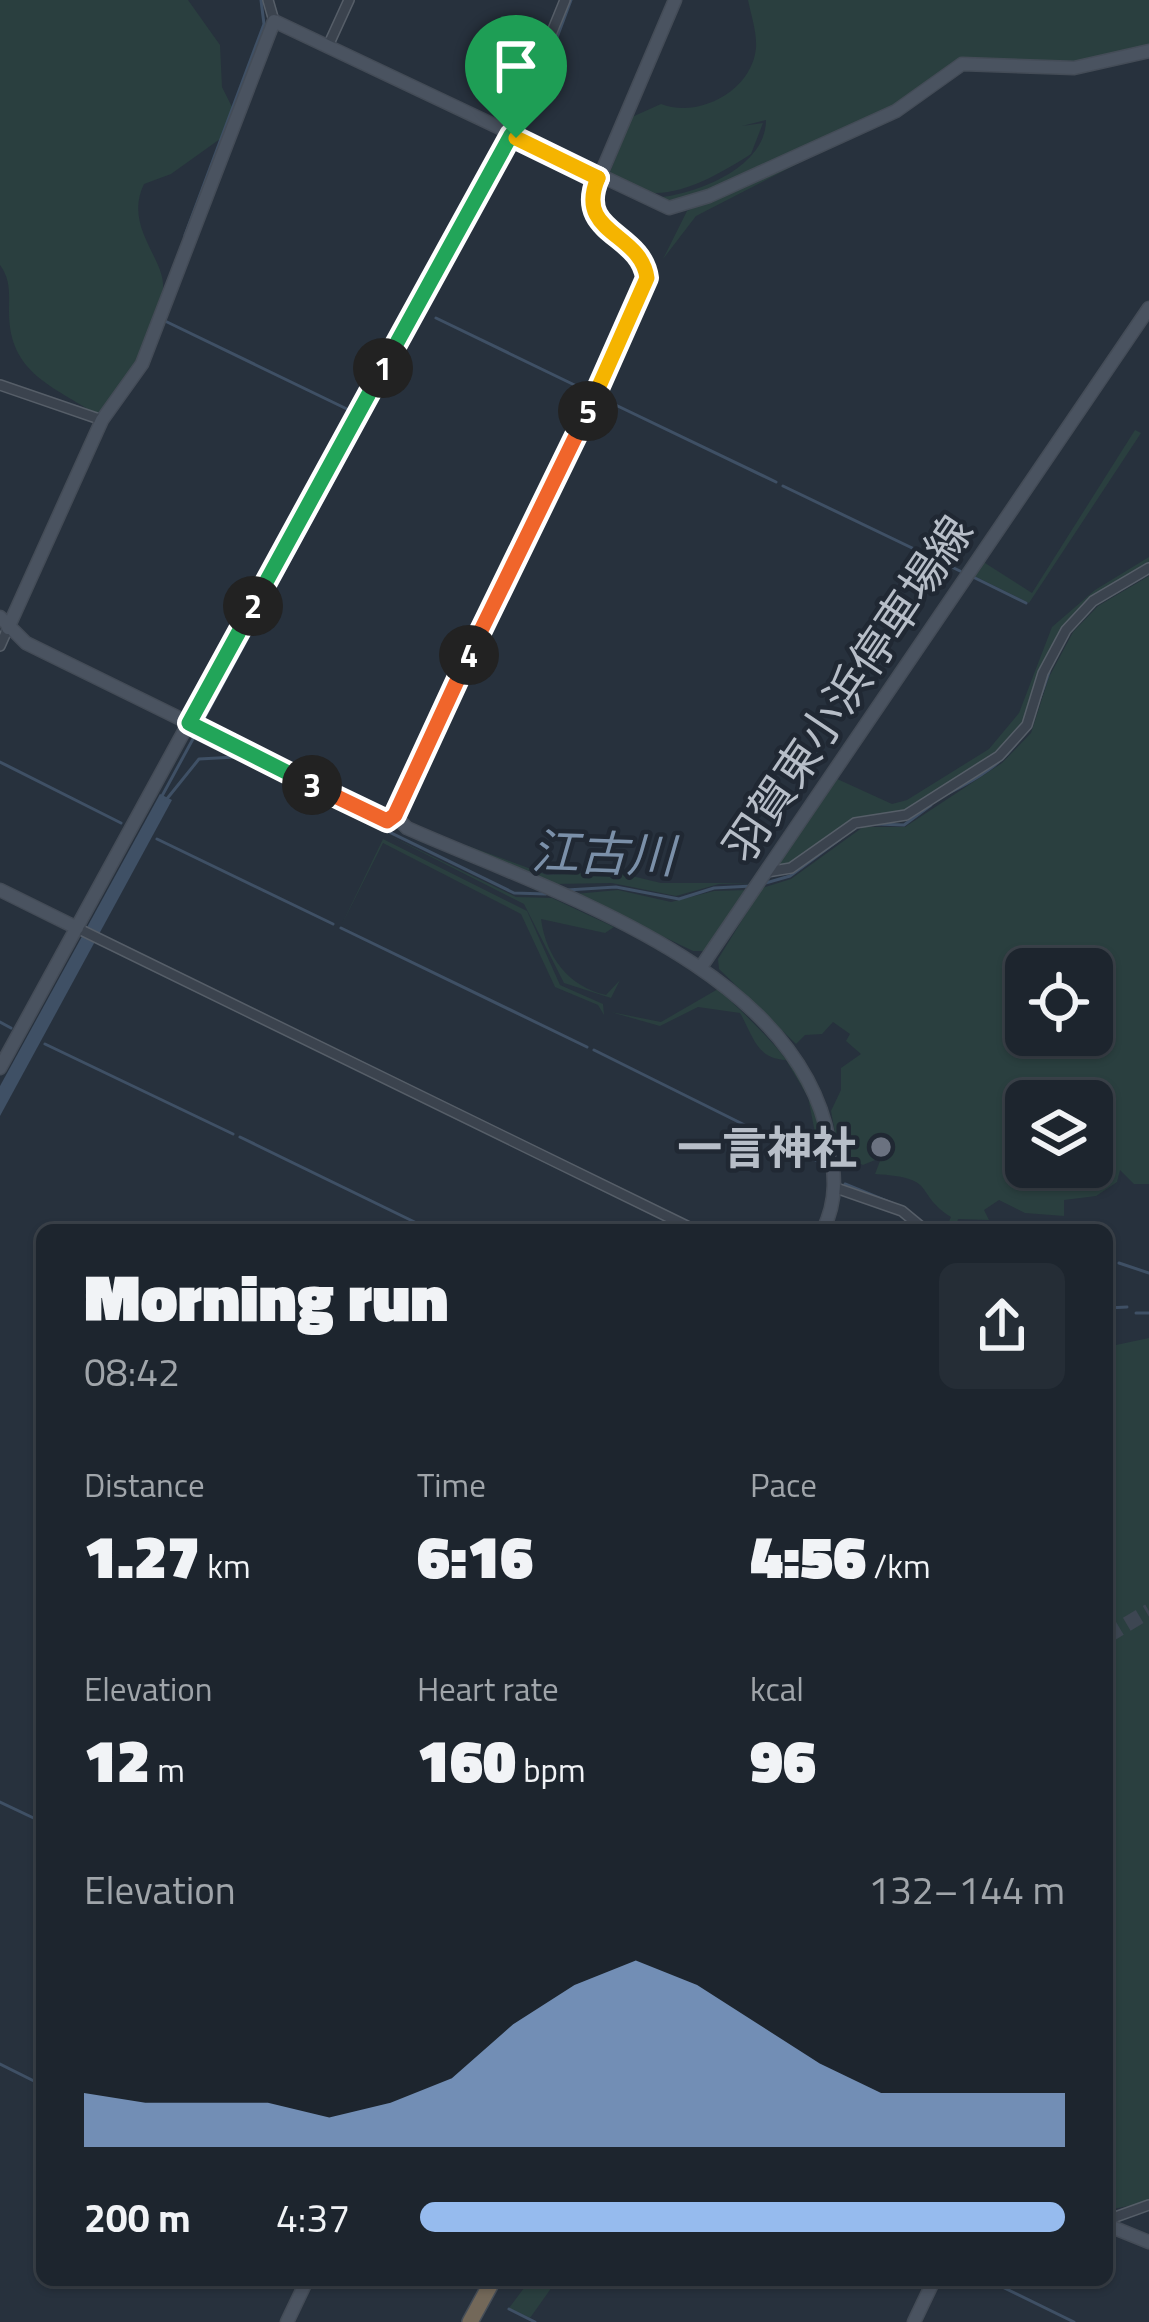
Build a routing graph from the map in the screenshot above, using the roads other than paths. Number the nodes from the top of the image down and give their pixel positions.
1 (268, 0) edge
2 (349, 0) edge
3 (565, 0) edge
4 (675, 0) edge
5 (274, 21) junction
6 (328, 46) junction
7 (1149, 51) edge
8 (516, 138) junction
9 (598, 177) junction
10 (1149, 308) edge
11 (0, 385) edge
12 (102, 420) junction
13 (1149, 568) edge
14 (4, 622) edge
15 (0, 646) edge
16 (195, 727) junction
17 (395, 815) junction
18 (760, 882) junction
19 (0, 890) edge
20 (80, 930) junction
21 (701, 967) junction
22 (0, 1068) edge
23 (836, 1188) junction
24 (683, 1224) edge
25 (827, 1224) edge
26 (918, 1224) edge
27 (1149, 2205) edge
28 (1113, 2220) edge
29 (1113, 2226) edge
30 (1149, 2242) edge
31 (304, 2286) edge
32 (480, 2286) edge
33 (490, 2286) edge
34 (931, 2286) edge
35 (287, 2322) edge
36 (460, 2322) edge
37 (470, 2322) edge
38 (914, 2322) edge

1 - 5 street
2 - 6 street
3 - 8 street
4 - 9 main road
5 - 6 main road
5 - 12 main road
6 - 8 main road
7 - 9 main road
8 - 9 main road
8 - 16 main road
9 - 17 main road
10 - 18 main road, 羽賀東小浜停車場線
11 - 12 street
12 - 14 main road
13 - 18 street
14 - 15 street
14 - 16 main road
16 - 17 street
16 - 20 main road
17 - 21 main road
18 - 21 main road, 羽賀東小浜停車場線
19 - 20 main road
20 - 22 main road
20 - 24 street
21 - 23 main road
23 - 25 main road
23 - 26 street
27 - 28 street
29 - 30 main road
31 - 35 main road
32 - 36 highway
33 - 37 highway
34 - 38 main road

